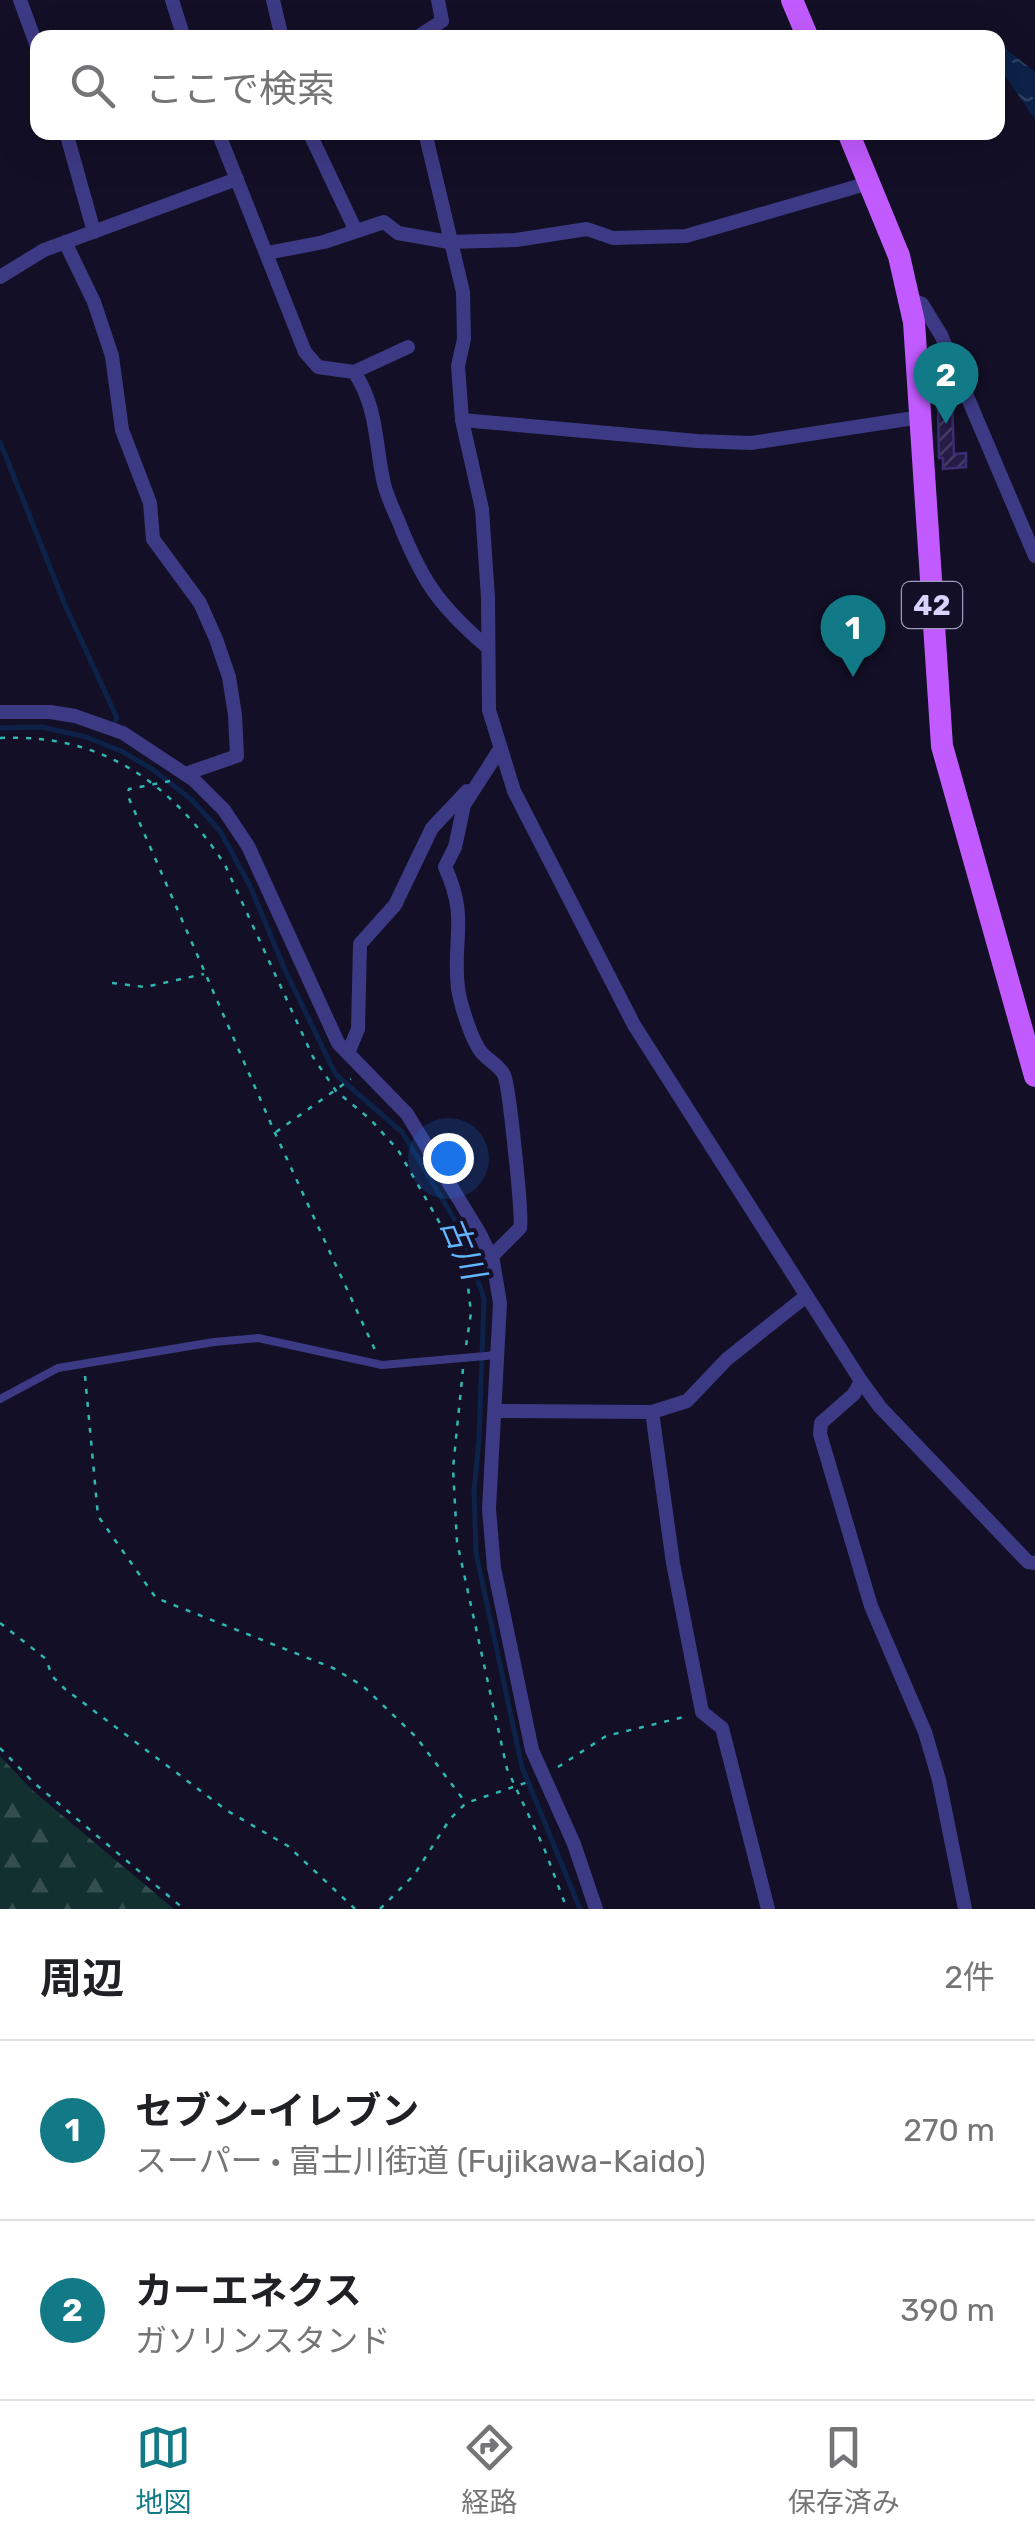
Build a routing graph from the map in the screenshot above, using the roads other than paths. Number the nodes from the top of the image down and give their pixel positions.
1 (20, 0) edge
2 (172, 0) edge
3 (273, 0) edge
4 (438, 0) edge
5 (792, 0) edge
6 (31, 30) edge
7 (181, 30) edge
8 (280, 30) edge
9 (428, 30) edge
10 (805, 30) edge
11 (68, 140) edge
12 (221, 140) edge
13 (313, 140) edge
14 (427, 140) edge
15 (851, 140) edge
16 (237, 179) junction
17 (869, 182) junction
18 (355, 229) junction
19 (94, 232) junction
20 (65, 242) junction
21 (449, 242) junction
22 (266, 253) junction
23 (0, 277) edge
24 (910, 299) junction
25 (408, 347) dead end
26 (354, 372) junction
27 (921, 417) junction
28 (462, 420) junction
29 (1035, 556) edge
30 (486, 646) junction
31 (0, 712) edge
32 (500, 749) junction
33 (186, 774) junction
34 (479, 777) junction
35 (348, 1052) junction
36 (1035, 1076) edge
37 (495, 1253) dead end
38 (805, 1297) junction
39 (495, 1355) junction
40 (861, 1381) junction
41 (0, 1399) edge
42 (495, 1411) junction
43 (652, 1412) junction
44 (1035, 1563) edge
45 (596, 1909) edge
46 (768, 1909) edge
47 (965, 1909) edge

1 - 6 street
2 - 7 street
3 - 8 street
4 - 9 street
5 - 10 main road
11 - 19 street
12 - 16 street
13 - 18 street
14 - 21 street
15 - 17 main road, 42
16 - 19 street
16 - 22 street
17 - 21 street
17 - 24 main road, 42
18 - 21 street
18 - 22 street
19 - 20 street
20 - 23 street
20 - 33 street
21 - 28 street
22 - 26 street
24 - 27 main road, 42
24 - 29 street
25 - 26 street
26 - 30 street
27 - 28 street
27 - 36 main road, 42
28 - 30 street
30 - 32 street
31 - 33 street
32 - 34 street
32 - 38 street
33 - 35 street
34 - 35 street
34 - 37 street
35 - 39 street
38 - 40 street
38 - 43 street
39 - 41 lane
39 - 42 street
40 - 44 street
40 - 47 street
42 - 43 street
42 - 45 street
43 - 46 street

